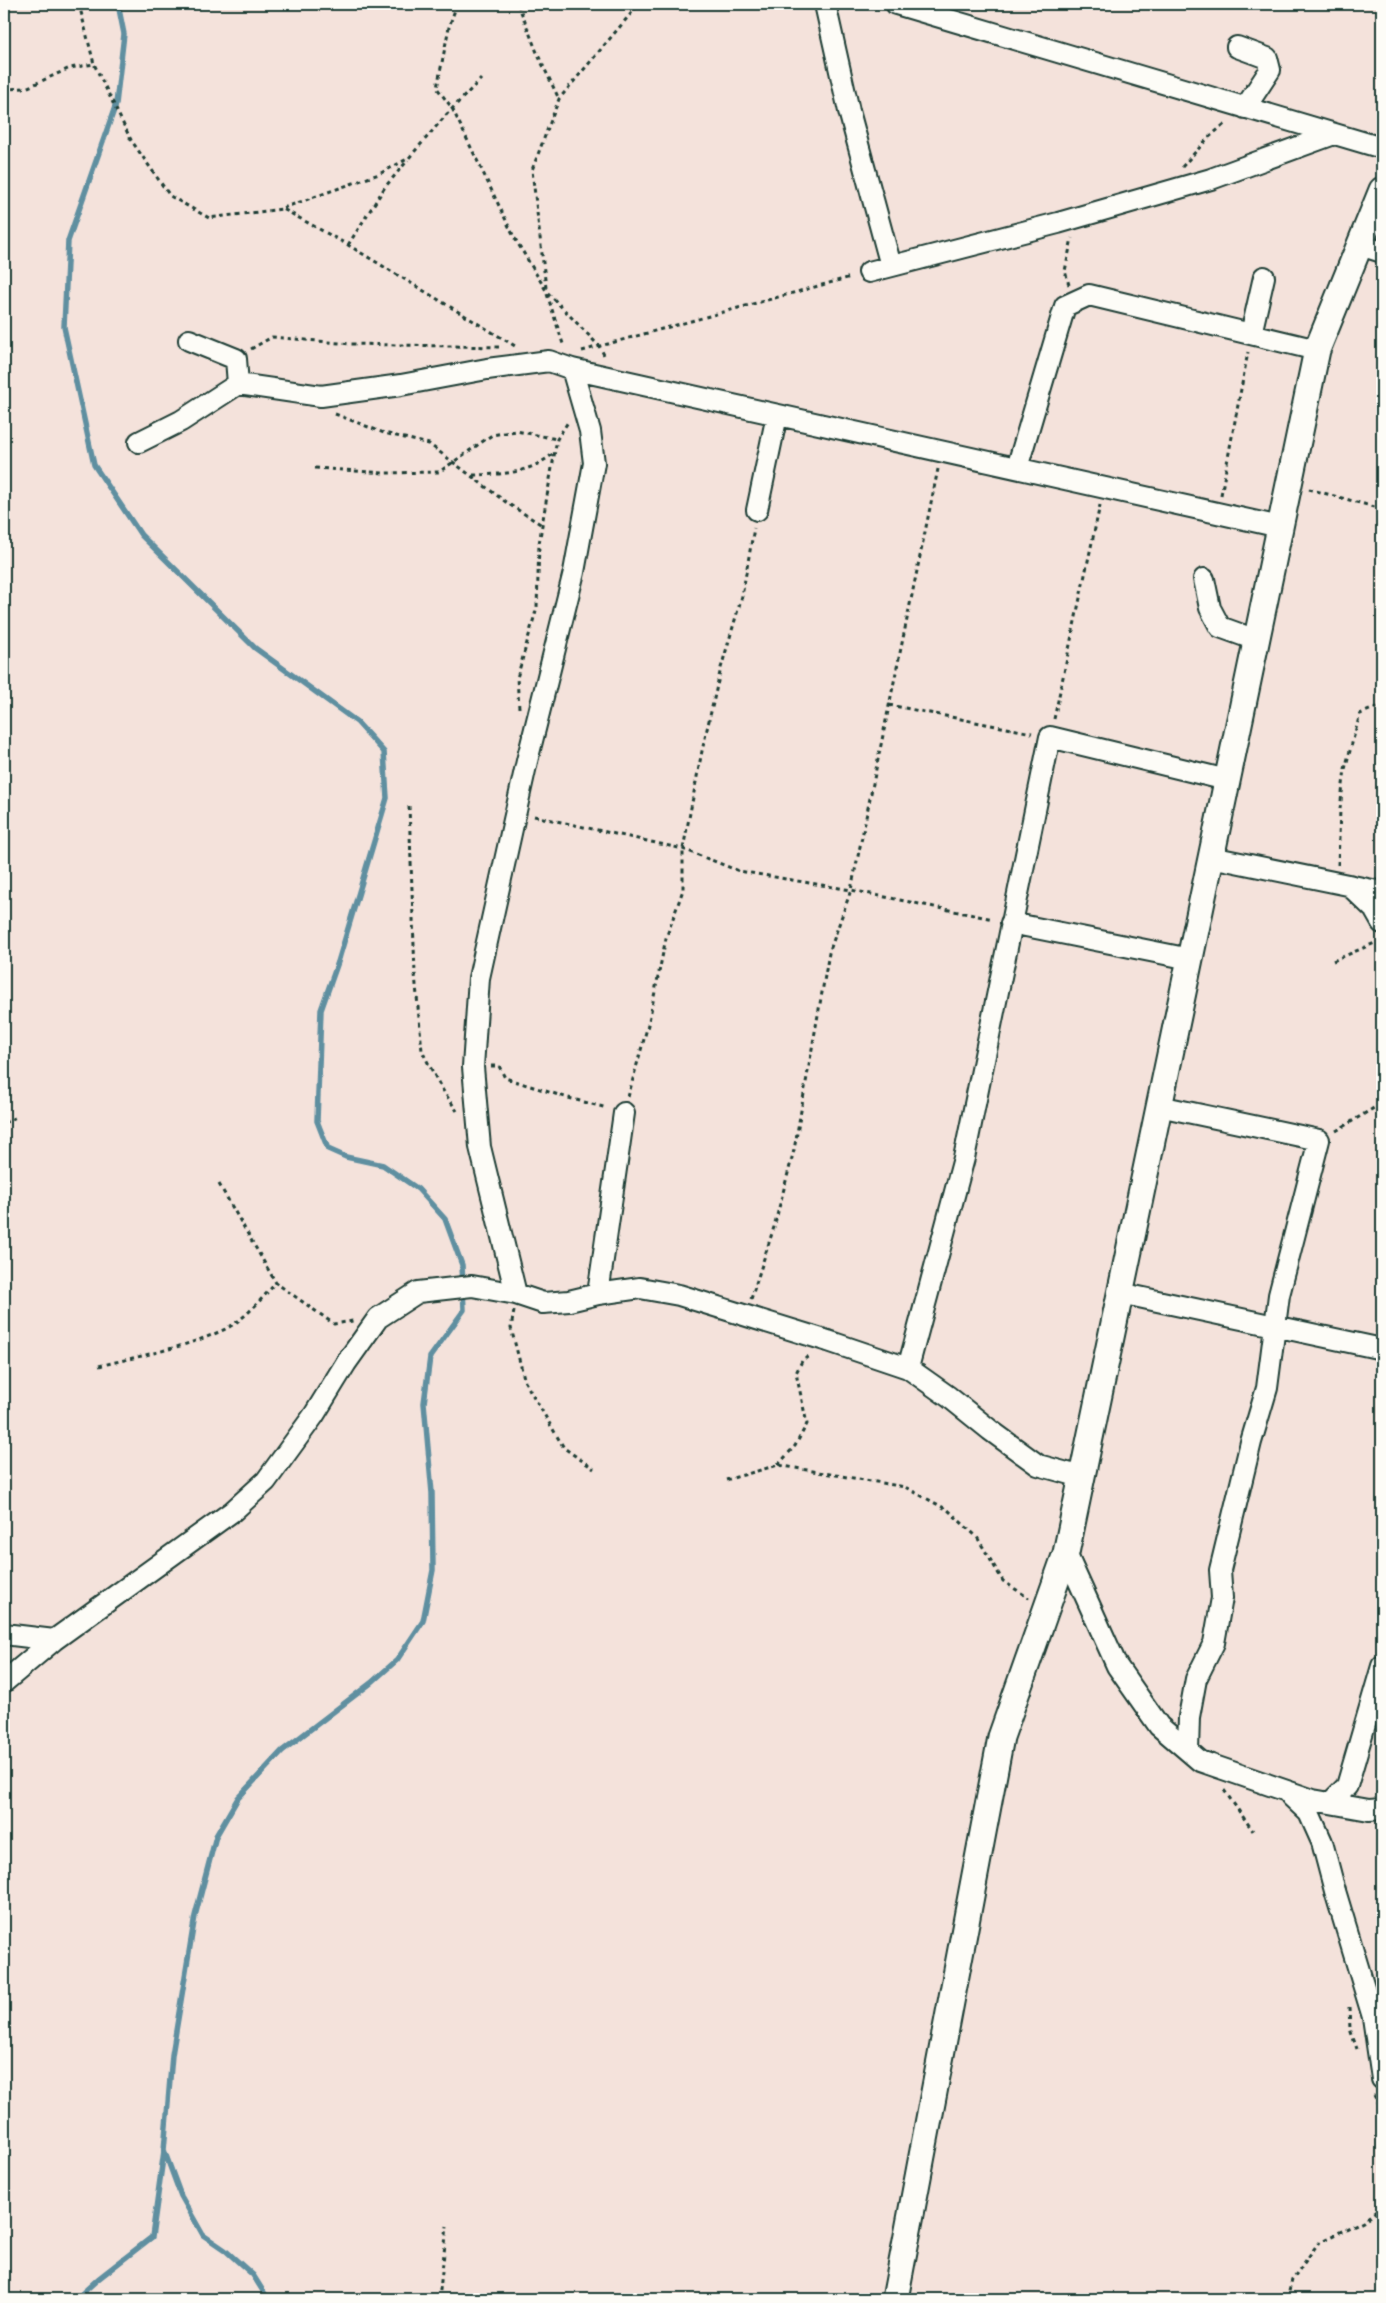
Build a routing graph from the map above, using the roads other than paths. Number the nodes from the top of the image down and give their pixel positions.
1 (825, 4) edge
2 (896, 4) edge
3 (1237, 47) dead end
4 (1245, 108) junction
5 (1334, 134) junction
6 (1382, 148) edge
7 (1382, 190) edge
8 (1371, 248) edge
9 (892, 266) junction
10 (869, 272) road end
11 (1264, 277) dead end
12 (1251, 334) junction
13 (189, 340) dead end
14 (1317, 350) junction
15 (572, 369) junction
16 (238, 384) junction
17 (777, 415) junction
18 (139, 442) dead end
19 (1017, 468) junction
20 (756, 510) road end
21 (1280, 527) junction
22 (1204, 579) dead end
23 (1256, 640) junction
24 (1227, 780) junction
25 (1211, 857) junction
26 (1343, 884) junction
27 (1382, 892) edge
28 (1011, 923) junction
29 (1382, 923) edge
30 (1190, 959) junction
31 (1159, 1106) junction
32 (624, 1113) road end
33 (1120, 1293) junction
34 (516, 1294) junction
35 (598, 1294) junction
36 (1274, 1326) junction
37 (1382, 1349) edge
38 (908, 1368) junction
39 (1082, 1477) junction
40 (1066, 1553) junction
41 (4, 1634) edge
42 (54, 1640) junction
43 (1382, 1666) edge
44 (4, 1682) edge
45 (1188, 1751) junction
46 (1286, 1791) junction
47 (1330, 1803) junction
48 (1382, 1809) edge
49 (1382, 2079) edge
50 (894, 2299) edge

1 - 9 street
2 - 4 street
3 - 4 street
4 - 5 street
5 - 6 street
5 - 9 street
7 - 8 street
8 - 14 street
9 - 10 street
11 - 12 street
12 - 14 street
12 - 19 street
13 - 16 street
14 - 21 street
15 - 16 street
15 - 17 street
15 - 34 street
16 - 18 street
17 - 19 street
17 - 20 street
19 - 21 street
21 - 23 street
22 - 23 street
23 - 24 street
24 - 25 street
24 - 28 street
25 - 26 street
25 - 30 street
26 - 27 street
26 - 29 street
28 - 30 street
28 - 38 street
30 - 31 street
31 - 33 street
31 - 36 street
32 - 35 street
33 - 36 street
33 - 39 street
34 - 35 street
34 - 42 street
35 - 38 street
36 - 37 street
36 - 45 street
38 - 39 street
39 - 40 street
40 - 45 street
40 - 50 street
41 - 42 street
42 - 44 street
43 - 47 street
45 - 46 street
46 - 47 street
46 - 49 street
47 - 48 street

